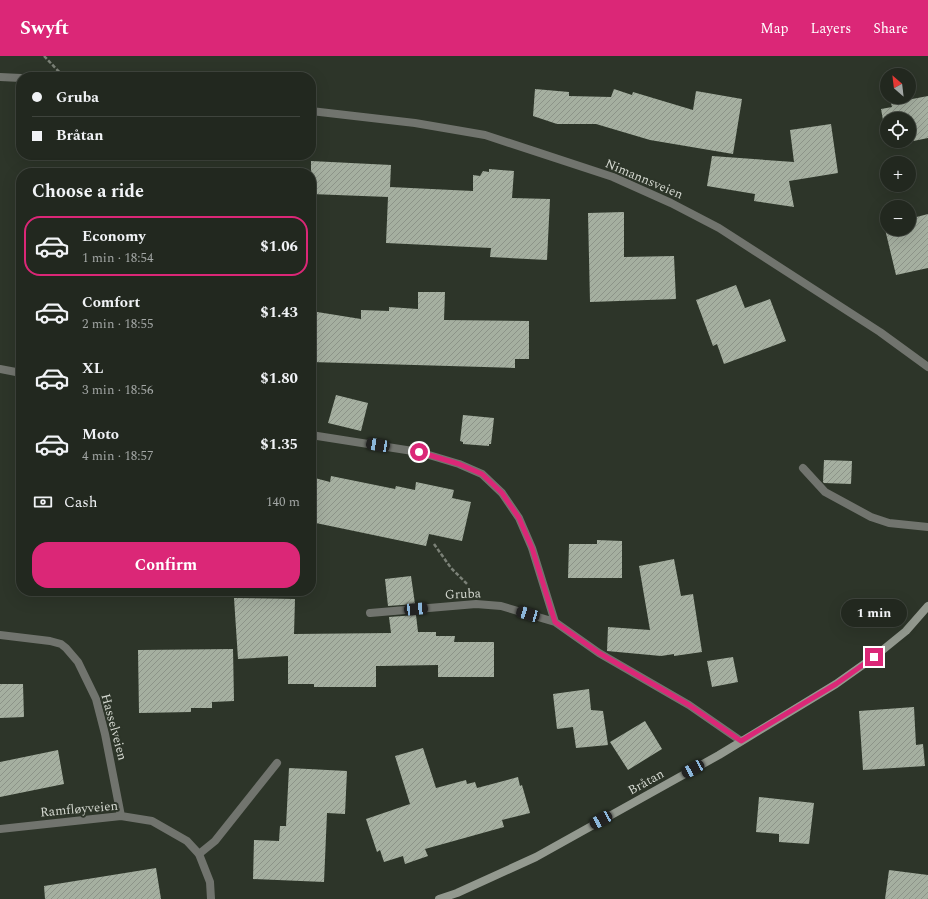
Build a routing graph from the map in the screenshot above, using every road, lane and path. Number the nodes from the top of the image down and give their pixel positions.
1 (44, 56) edge
2 (59, 72) edge
3 (0, 77) edge
4 (16, 78) edge
5 (316, 112) edge
6 (928, 367) edge
7 (0, 369) edge
8 (16, 372) edge
9 (316, 436) edge
10 (803, 468) dead end
11 (928, 527) edge
12 (434, 544) dead end
13 (476, 604) junction
14 (928, 606) edge
15 (370, 613) dead end
16 (555, 622) junction
17 (0, 635) edge
18 (741, 741) junction
19 (277, 763) dead end
20 (121, 816) junction
21 (0, 829) edge
22 (199, 854) junction
23 (211, 899) edge
24 (439, 899) edge

1 - 2 path
3 - 4 street
5 - 6 street, Nimannsveien
7 - 8 street
9 - 16 street
10 - 11 street
12 - 13 path
13 - 15 street, Gruba
13 - 16 street, Gruba
14 - 18 main road, Bråtan
16 - 18 street, Gruba
17 - 20 street, Hasselveien
18 - 24 main road, Bråtan
19 - 22 street
20 - 21 street, Ramfløyveien
20 - 22 street, Ramfløyveien
22 - 23 street, Ramfløyveien

